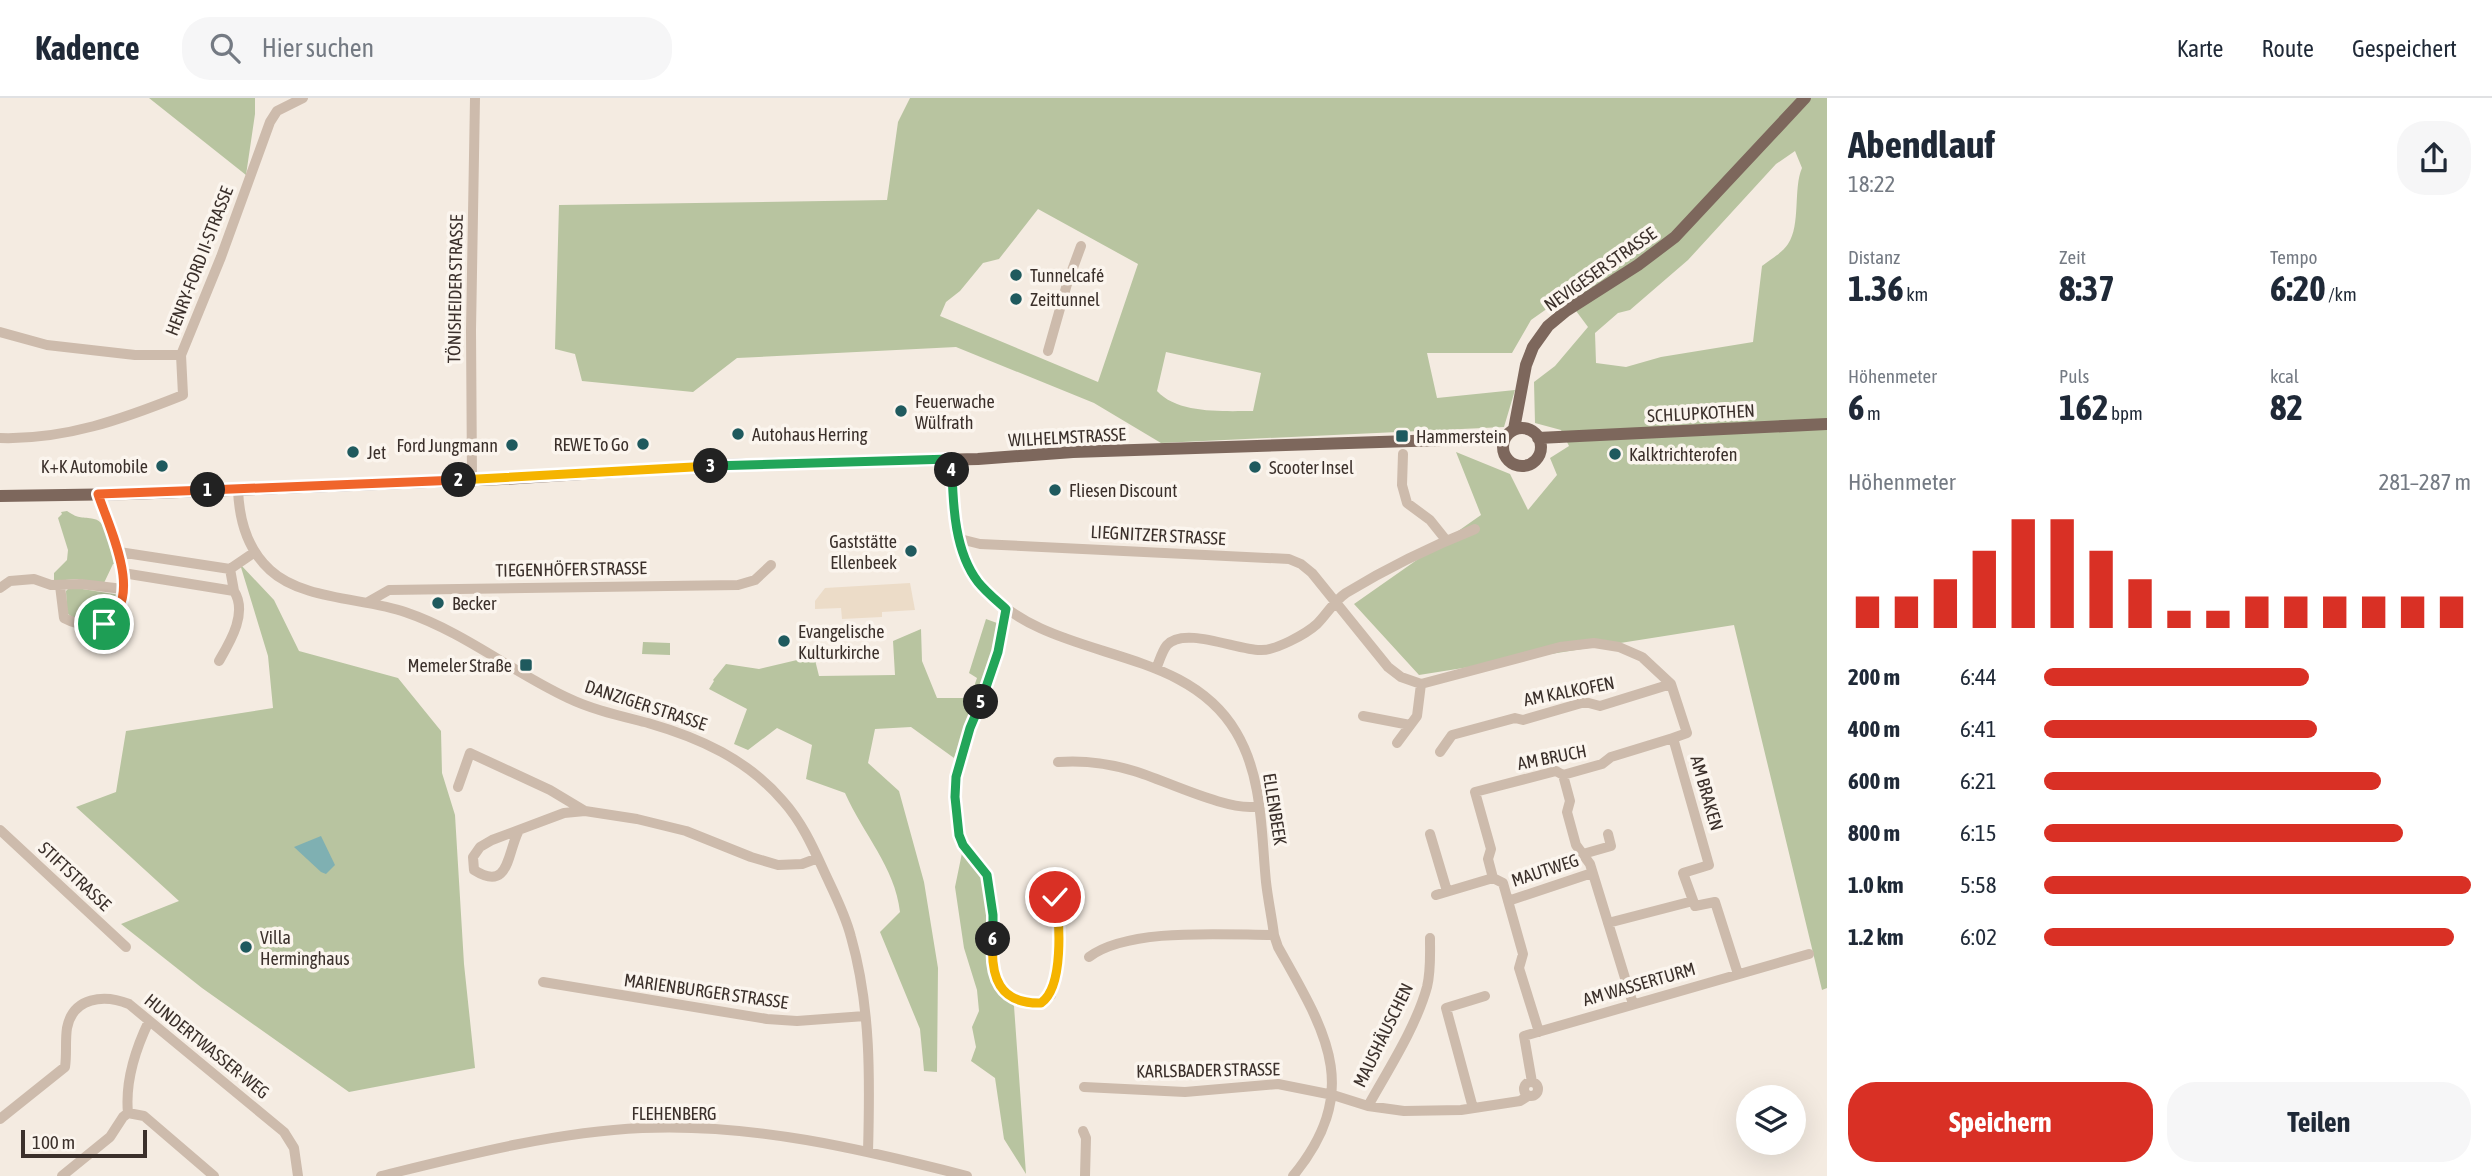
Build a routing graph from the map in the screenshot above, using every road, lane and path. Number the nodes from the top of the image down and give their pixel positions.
1 (303, 98) edge
2 (475, 98) edge
3 (1805, 98) edge
4 (1081, 246) dead end
5 (0, 332) edge
6 (1048, 351) dead end
7 (181, 355) junction
8 (1827, 424) edge
9 (1522, 435) junction
10 (0, 438) edge
11 (1403, 454) dead end
12 (951, 459) junction
13 (472, 480) junction
14 (238, 489) junction
15 (98, 494) junction
16 (0, 496) edge
17 (1475, 528) dead end
18 (960, 539) junction
19 (1446, 540) junction
20 (119, 552) junction
21 (255, 552) junction
22 (771, 565) dead end
23 (230, 569) junction
24 (123, 573) junction
25 (61, 586) junction
26 (0, 588) edge
27 (123, 589) junction
28 (234, 591) junction
29 (369, 602) junction
30 (1335, 603) junction
31 (1006, 609) junction
32 (219, 661) dead end
33 (1156, 669) junction
34 (1421, 684) junction
35 (1671, 684) junction
36 (1363, 716) dead end
37 (1410, 725) junction
38 (1673, 738) junction
39 (1398, 743) dead end
40 (1440, 752) dead end
41 (1058, 762) dead end
42 (1563, 775) junction
43 (458, 787) dead end
44 (1259, 806) junction
45 (585, 811) junction
46 (0, 830) edge
47 (518, 832) junction
48 (1430, 834) dead end
49 (1608, 834) dead end
50 (1583, 854) junction
51 (818, 858) junction
52 (1592, 873) junction
53 (1047, 874) dead end
54 (1493, 878) junction
55 (1508, 901) junction
56 (1693, 901) junction
57 (1608, 923) junction
58 (1274, 935) junction
59 (1430, 938) dead end
60 (126, 947) dead end
61 (1809, 954) dead end
62 (1089, 957) dead end
63 (1738, 974) junction
64 (544, 982) dead end
65 (1485, 996) dead end
66 (1633, 1004) junction
67 (865, 1016) junction
68 (149, 1021) junction
69 (1539, 1032) junction
70 (1084, 1087) dead end
71 (1333, 1096) junction
72 (1368, 1106) junction
73 (1473, 1108) junction
74 (128, 1114) junction
75 (0, 1119) edge
76 (1083, 1131) dead end
77 (868, 1152) junction
78 (62, 1176) edge
79 (214, 1176) edge
80 (299, 1176) edge
81 (381, 1176) edge
82 (967, 1176) edge
83 (1085, 1176) edge
84 (1293, 1176) edge

1 - 7 street, HENRY-FORD II-STRASSE
2 - 13 street, TÖNISHEIDER STRASSE
3 - 9 main road, NEVIGESER STRASSE
4 - 6 street
5 - 7 street
7 - 10 street, HENRY-FORD II-STRASSE
8 - 9 main road, SCHLUPKOTHEN
9 - 12 main road, WILHELMSTRASSE
11 - 19 street
12 - 13 main road, WILHELMSTRASSE
12 - 18 street, ELLENBEEK
13 - 14 main road, WILHELMSTRASSE
14 - 15 main road, WILHELMSTRASSE
14 - 21 street, DANZIGER STRASSE
15 - 16 main road, WILHELMSTRASSE
15 - 20 street
17 - 19 street
18 - 30 street, LIEGNITZER STRASSE
18 - 31 street, ELLENBEEK
19 - 30 street
20 - 23 street
20 - 24 street
21 - 23 street
21 - 29 street, DANZIGER STRASSE
22 - 29 street, TIEGENHÖFER STRASSE
23 - 28 street
24 - 27 street
24 - 28 street
25 - 26 street
25 - 27 street
25 - 27 street
28 - 32 street
29 - 51 street, DANZIGER STRASSE
30 - 33 street
30 - 34 street
31 - 33 street, ELLENBEEK
31 - 53 street
33 - 44 street, ELLENBEEK
34 - 35 street, AM BRAKEN
34 - 37 street
35 - 38 street, AM BRAKEN
35 - 40 street, AM KALKOFEN
36 - 37 street
37 - 39 street
38 - 42 street, AM BRUCH
38 - 56 street, AM BRAKEN
41 - 44 street
42 - 50 street, MAUTWEG
42 - 54 street, AM BRUCH
43 - 45 street
44 - 58 street, ELLENBEEK
45 - 47 street
45 - 51 street
46 - 60 street, STIFTSTRASSE
47 - 47 street
48 - 54 street
49 - 50 street, MAUTWEG
50 - 52 street, MAUTWEG
51 - 67 street, DANZIGER STRASSE
52 - 55 street, MAUTWEG
52 - 57 street, MAUTWEG
54 - 55 street
55 - 69 street
56 - 57 street
56 - 63 street
57 - 66 street, MAUTWEG
58 - 62 street
58 - 71 street, ELLENBEEK
59 - 72 street, MAUSHÄUSCHEN
61 - 63 street, AM WASSERTURM
63 - 66 street, AM WASSERTURM
64 - 67 street, MARIENBURGER STRASSE
65 - 73 street
66 - 69 street, AM WASSERTURM
67 - 77 street, DANZIGER STRASSE
68 - 74 street
68 - 75 street, HUNDERTWASSER-WEG
68 - 80 street, HUNDERTWASSER-WEG
69 - 73 street
70 - 71 street, KARLSBADER STRASSE
71 - 72 street
71 - 84 street, ELLENBEEK
72 - 73 street
74 - 78 street
74 - 79 street
76 - 83 street
77 - 81 street, FLEHENBERG
77 - 82 street, FLEHENBERG

